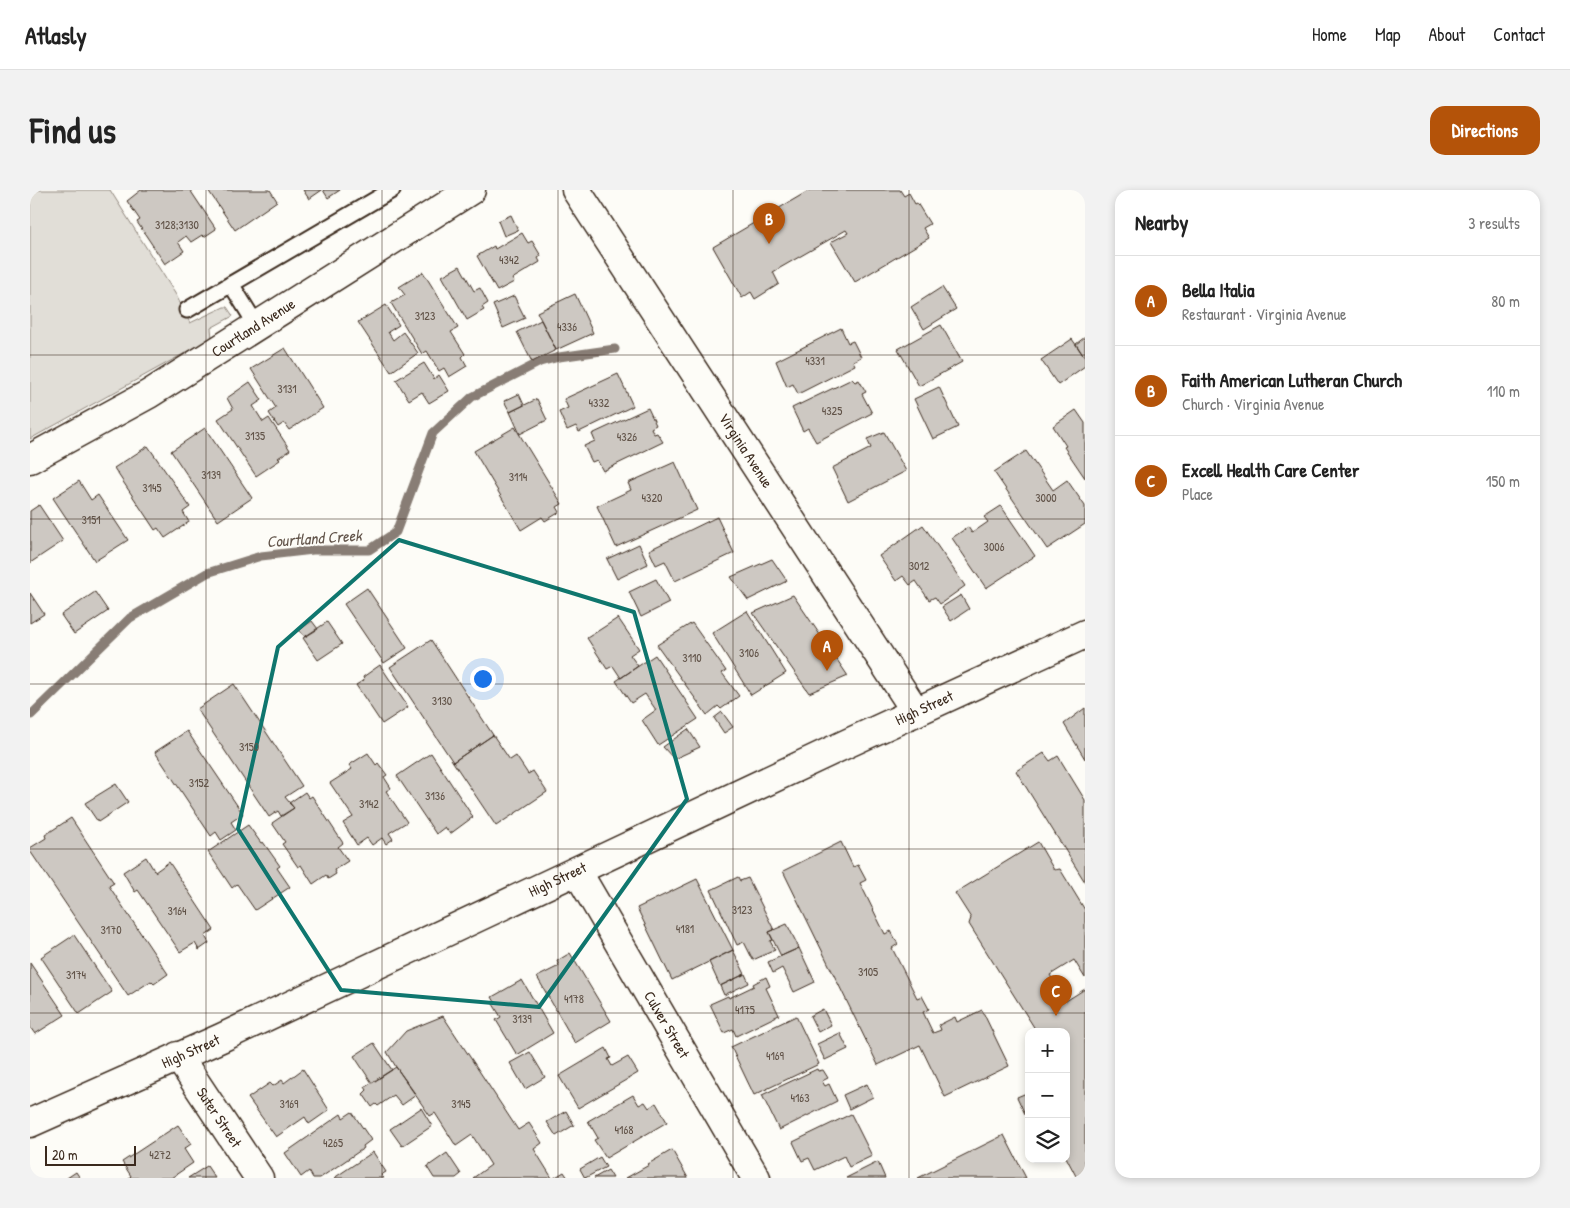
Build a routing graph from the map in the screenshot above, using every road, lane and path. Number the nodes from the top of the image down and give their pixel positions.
1 (392, 190) edge
2 (471, 190) edge
3 (576, 190) edge
4 (231, 284) junction
5 (187, 310) dead end
6 (257, 326) junction
7 (30, 459) edge
8 (1085, 634) edge
9 (916, 712) junction
10 (577, 871) junction
11 (178, 1056) junction
12 (30, 1123) edge
13 (259, 1178) edge
14 (756, 1178) edge

1 - 4 lane
2 - 6 street, Courtland Avenue
3 - 9 street, Virginia Avenue
4 - 5 lane
4 - 6 lane
6 - 7 street, Courtland Avenue
8 - 9 street, High Street
9 - 10 street, High Street
10 - 11 street, High Street
10 - 14 street, Culver Street
11 - 12 street, High Street
11 - 13 street, Suter Street

